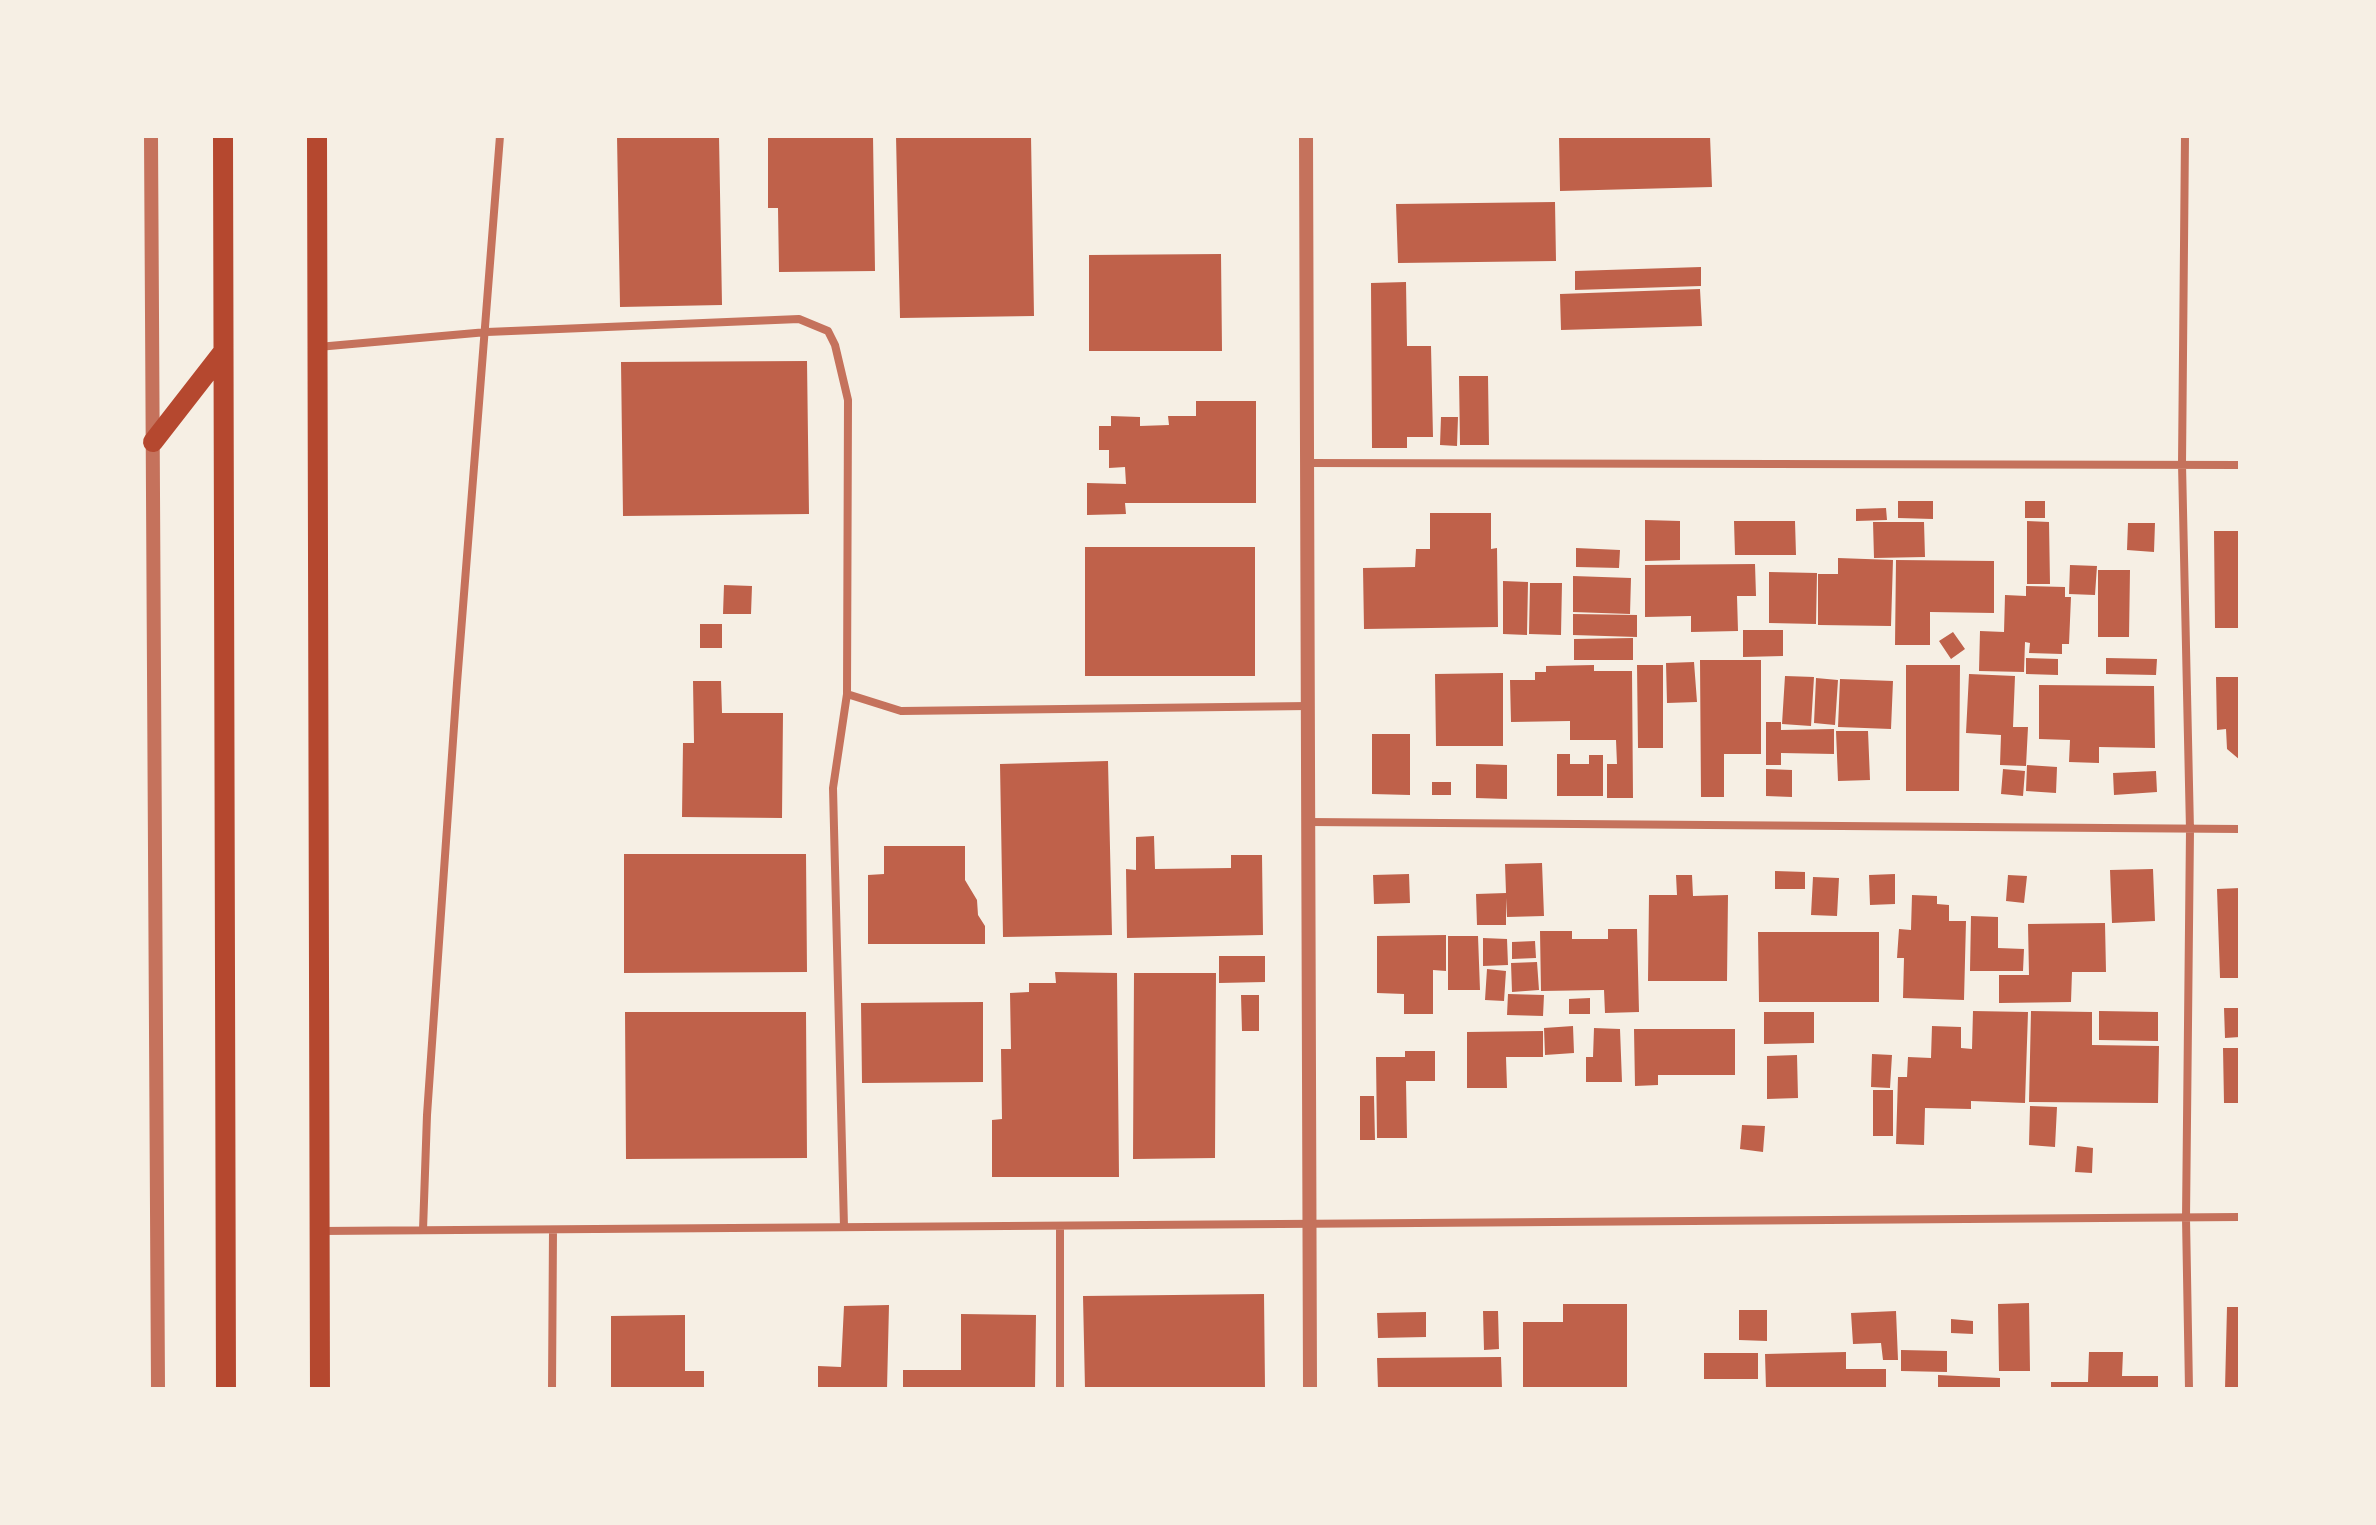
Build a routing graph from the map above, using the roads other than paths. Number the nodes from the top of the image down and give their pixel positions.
1 (151, 136) edge
2 (223, 136) edge
3 (317, 136) edge
4 (500, 136) edge
5 (1306, 136) edge
6 (2185, 136) edge
7 (487, 332) junction
8 (318, 347) junction
9 (223, 352) junction
10 (153, 442) junction
11 (1307, 463) junction
12 (2182, 464) junction
13 (2240, 465) edge
14 (847, 694) junction
15 (1308, 706) junction
16 (1309, 822) junction
17 (2240, 829) edge
18 (2190, 830) junction
19 (2240, 1217) edge
20 (2186, 1218) junction
21 (1310, 1224) junction
22 (1060, 1226) junction
23 (844, 1227) junction
24 (423, 1230) junction
25 (553, 1230) junction
26 (320, 1231) junction
27 (158, 1389) edge
28 (226, 1389) edge
29 (320, 1389) edge
30 (552, 1389) edge
31 (1060, 1389) edge
32 (1310, 1389) edge
33 (2189, 1389) edge

1 - 10 street
2 - 9 main road
3 - 8 main road
4 - 7 street
5 - 11 street
6 - 12 street
7 - 8 street
7 - 14 street
7 - 24 street
8 - 26 main road
9 - 10 main road
9 - 28 main road
10 - 27 street
11 - 12 street
11 - 15 street
12 - 13 street
12 - 18 street
14 - 15 street
14 - 23 street
15 - 16 street
16 - 18 street
16 - 21 street
17 - 18 street
18 - 20 street
19 - 20 street
20 - 21 street
20 - 33 street
21 - 22 street
21 - 32 street
22 - 23 street
22 - 31 street
23 - 25 street
24 - 25 street
24 - 26 street
25 - 30 street
26 - 29 main road

